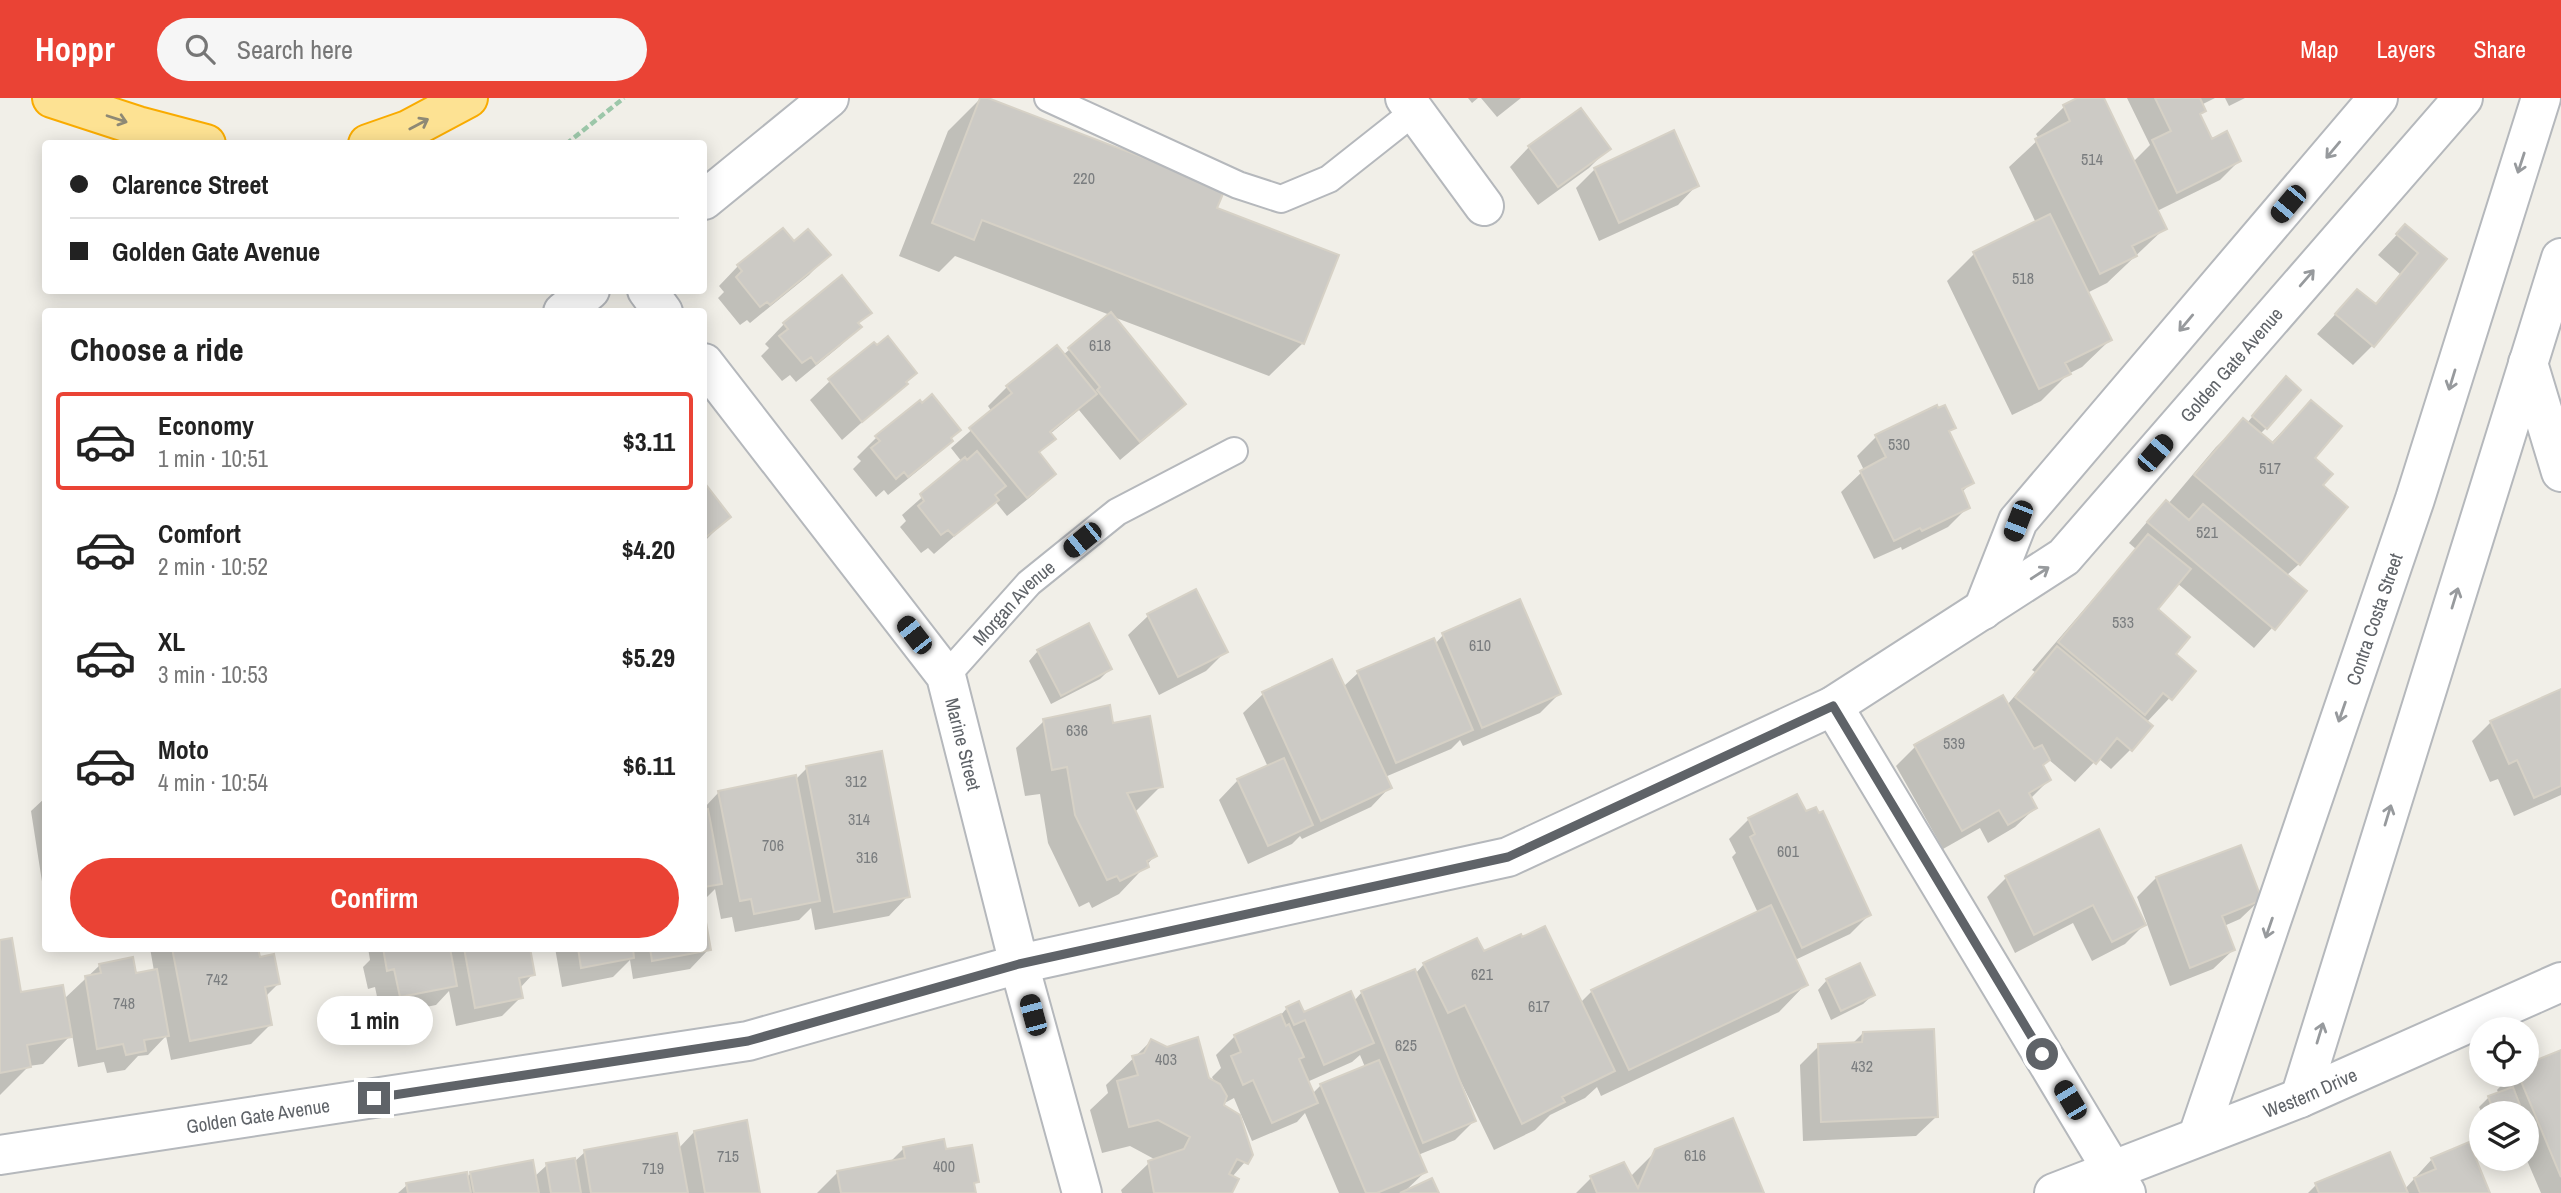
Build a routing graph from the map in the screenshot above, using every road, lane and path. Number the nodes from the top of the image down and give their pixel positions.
1 (52, 98) edge
2 (468, 98) edge
3 (625, 98) edge
4 (829, 98) edge
5 (1048, 98) edge
6 (2378, 98) edge
7 (2463, 98) edge
8 (2541, 98) edge
9 (1410, 105) edge
10 (191, 140) edge
11 (380, 140) edge
12 (571, 140) edge
13 (707, 198) edge
14 (1484, 206) dead end
15 (2560, 266) edge
16 (585, 294) edge
17 (568, 308) edge
18 (2528, 363) junction
19 (707, 367) edge
20 (1234, 451) dead end
21 (2561, 472) edge
22 (1983, 610) junction
23 (946, 676) junction
24 (1833, 706) junction
25 (1019, 964) junction
26 (2561, 982) edge
27 (2300, 1098) junction
28 (2198, 1136) junction
29 (0, 1155) edge
30 (2119, 1181) edge
31 (1082, 1193) edge
32 (2054, 1193) edge

1 -> 10 highway
11 -> 2 highway
3 - 12 path
4 - 13 street
5 - 9 lane
6 -> 22 street
22 -> 7 street, Golden Gate Avenue
8 -> 28 street, Contra Costa Street
9 - 14 street
15 - 18 street
16 - 17 street
18 - 21 street
27 -> 18 street
19 - 23 street, Marine Street
20 - 23 lane, Morgan Avenue
22 - 24 street, Golden Gate Avenue
23 - 25 street, Marine Street
24 - 25 street, Golden Gate Avenue
24 - 30 street
25 - 29 street, Golden Gate Avenue
25 - 31 street, Marine Street
26 - 27 street, Western Drive
27 - 28 street, Western Drive
28 - 30 street, Western Drive
30 - 32 street, Western Drive

